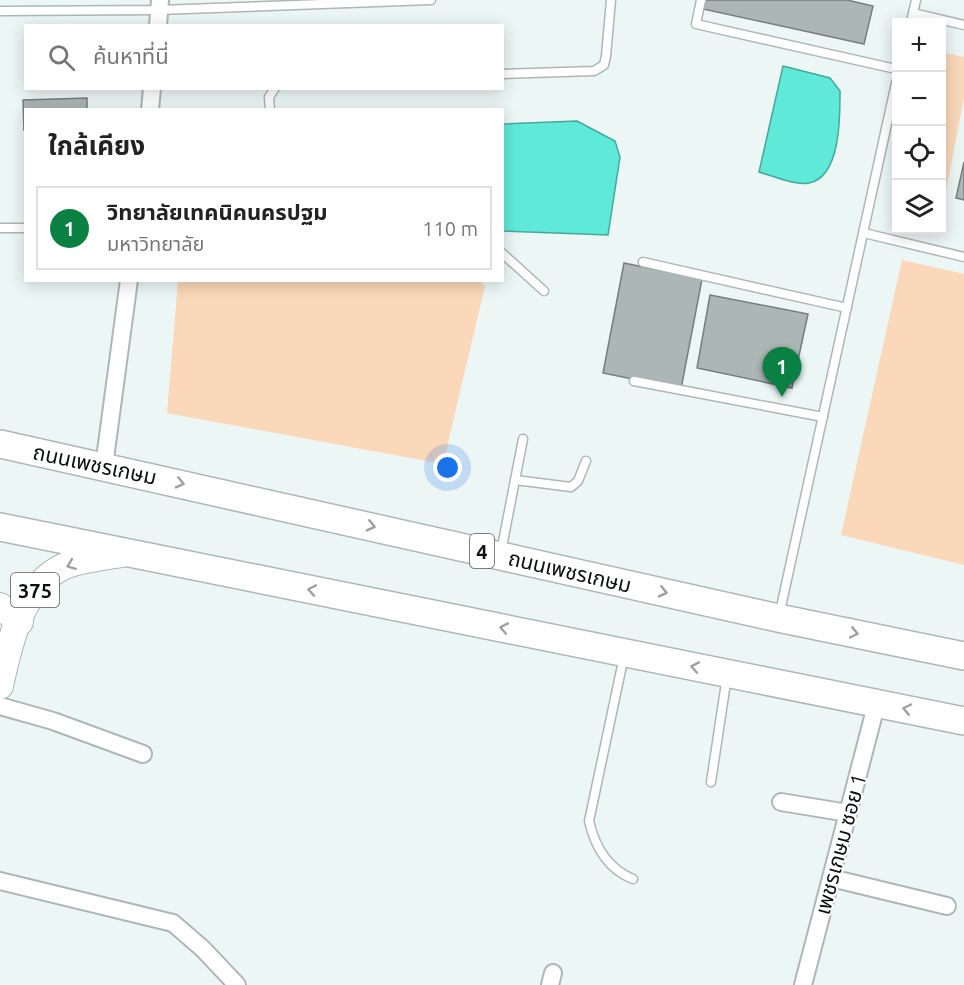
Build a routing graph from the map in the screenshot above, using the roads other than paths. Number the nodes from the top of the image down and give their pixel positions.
1 (431, 0) edge
2 (611, 0) edge
3 (701, 0) edge
4 (913, 1) edge
5 (250, 3) edge
6 (0, 11) edge
7 (159, 12) edge
8 (912, 18) edge
9 (946, 23) edge
10 (964, 25) edge
11 (892, 68) edge
12 (504, 74) edge
13 (152, 90) edge
14 (274, 90) edge
15 (892, 106) edge
16 (150, 108) edge
17 (270, 108) edge
18 (0, 228) edge
19 (24, 228) edge
20 (864, 233) junction
21 (504, 255) edge
22 (964, 257) edge
23 (643, 262) dead end
24 (129, 282) edge
25 (544, 291) dead end
26 (847, 308) junction
27 (634, 381) dead end
28 (823, 417) junction
29 (523, 439) dead end
30 (0, 444) edge
31 (586, 461) dead end
32 (104, 466) junction
33 (515, 480) junction
34 (0, 527) edge
35 (128, 553) junction
36 (501, 555) junction
37 (10, 614) edge
38 (778, 618) junction
39 (625, 653) junction
40 (964, 656) edge
41 (728, 673) junction
42 (0, 686) edge
43 (877, 702) junction
44 (0, 706) edge
45 (964, 720) edge
46 (143, 754) dead end
47 (711, 782) dead end
48 (781, 802) dead end
49 (848, 813) junction
50 (831, 878) junction
51 (633, 879) dead end
52 (0, 881) edge
53 (947, 906) dead end
54 (237, 985) edge
55 (803, 985) edge

1 - 5 lane
2 - 12 lane
3 - 11 lane
4 - 8 lane
5 - 7 lane
6 - 7 lane
9 - 10 lane
13 - 16 street
14 - 17 lane
15 - 20 lane
18 - 19 lane
20 - 22 lane
20 - 26 lane
21 - 25 lane
23 - 26 lane
24 - 32 street
26 - 28 lane
27 - 28 lane
28 - 38 lane
29 - 33 lane
30 - 32 highway, ถนนเพชรเกษม / 4
31 - 33 lane
32 -> 36 highway, ถนนเพชรเกษม / 4
33 - 36 lane
34 - 35 highway
35 -> 37 main road, 375
39 -> 35 highway
36 -> 38 highway, ถนนเพชรเกษม / 4
37 - 42 main road, 375
38 -> 40 highway, ถนนเพชรเกษม / 4
41 -> 39 highway
39 - 51 lane
41 - 43 highway
41 - 47 lane
45 -> 43 highway
43 - 49 street, เพชรเกษม ซอย 1
44 - 46 street
48 - 49 street
49 - 50 street, เพชรเกษม ซอย 1
50 - 53 street
50 - 55 street, เพชรเกษม ซอย 1
52 - 54 street

